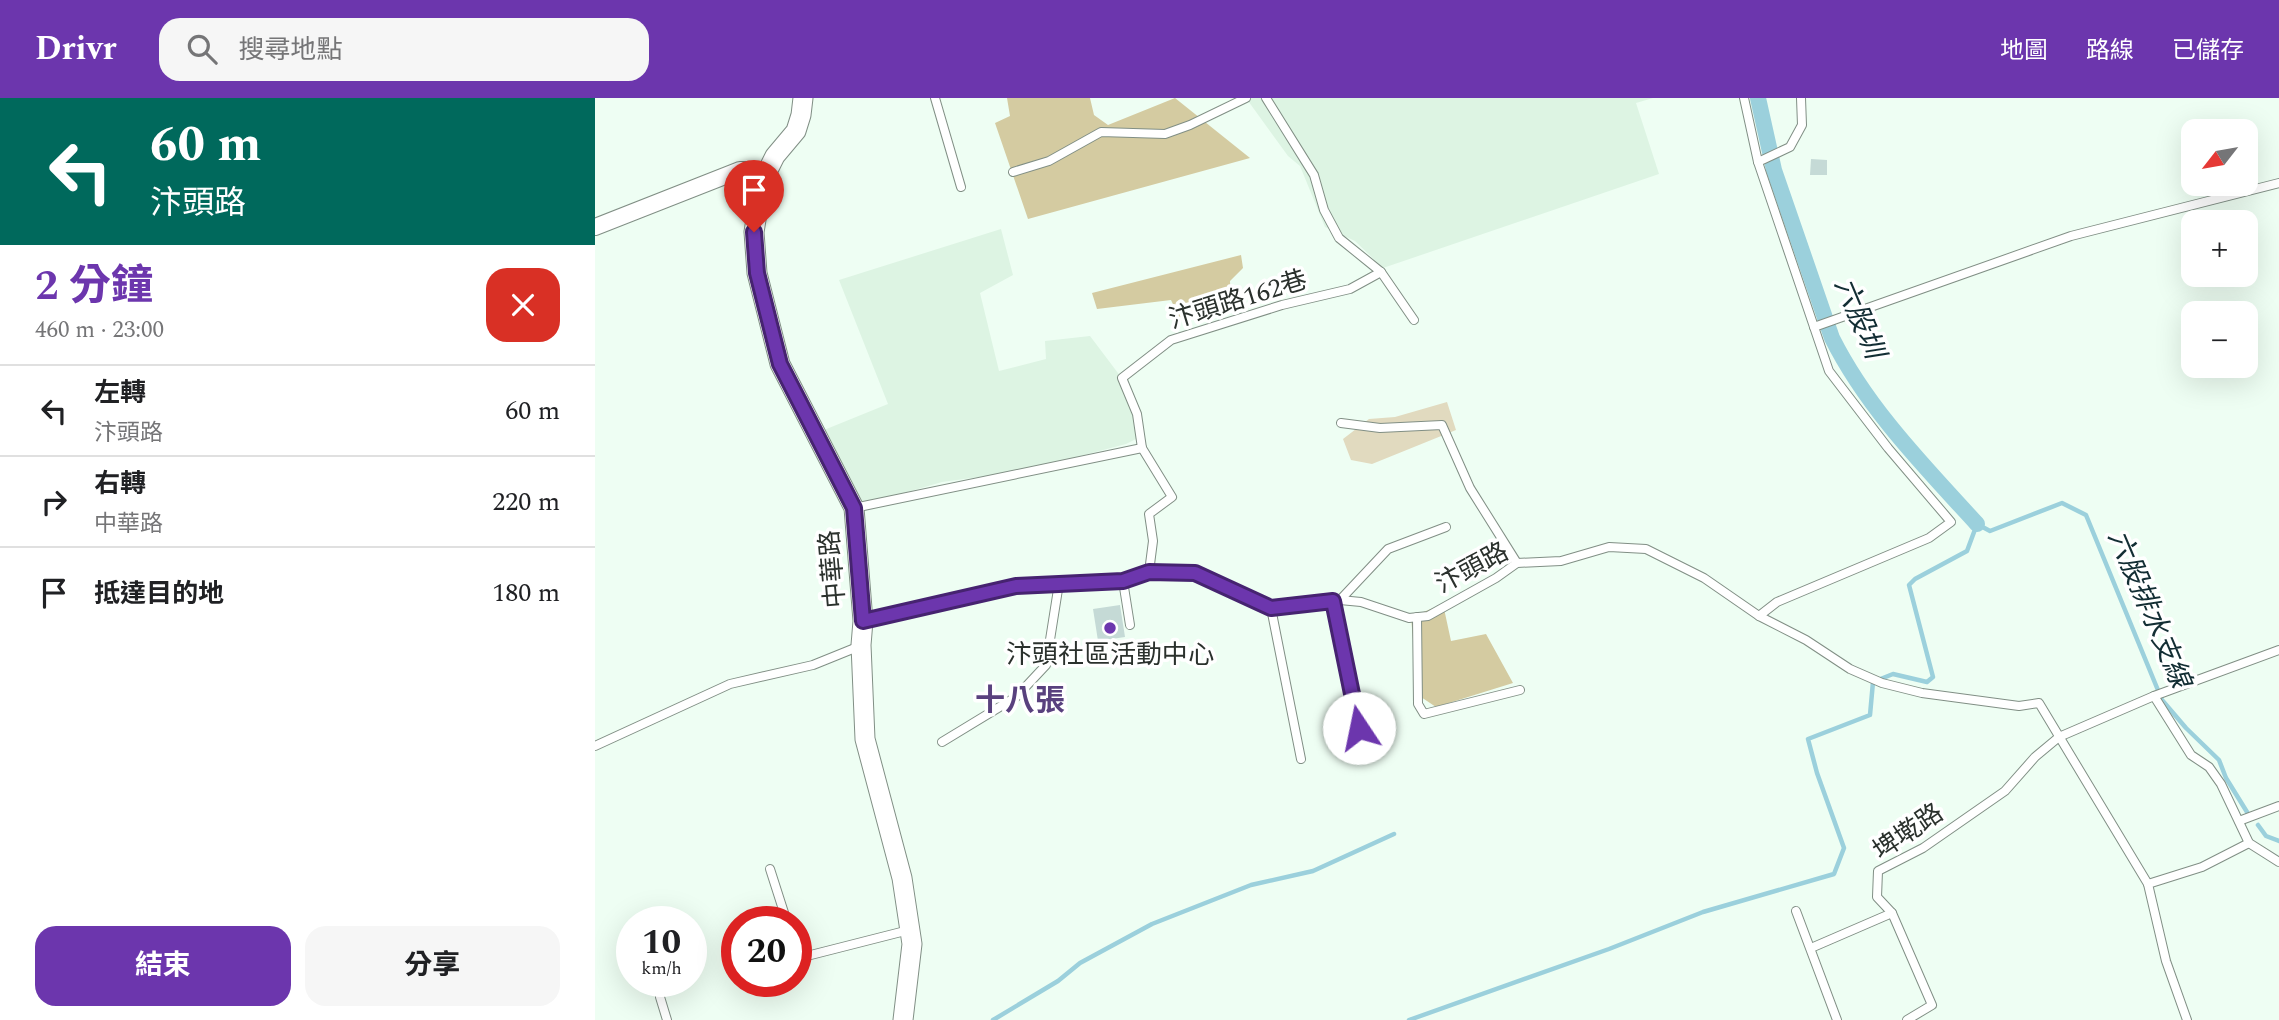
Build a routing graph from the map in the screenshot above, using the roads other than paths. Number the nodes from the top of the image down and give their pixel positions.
1 (803, 98) edge
2 (935, 98) edge
3 (1246, 98) edge
4 (1266, 98) edge
5 (1744, 98) edge
6 (1801, 98) edge
7 (1761, 160) junction
8 (768, 170) junction
9 (1013, 172) dead end
10 (2279, 183) edge
11 (961, 187) dead end
12 (595, 227) edge
13 (1381, 272) junction
14 (1414, 320) dead end
15 (1817, 325) junction
16 (1341, 423) dead end
17 (1142, 448) junction
18 (854, 508) junction
19 (1446, 527) dead end
20 (1517, 563) junction
21 (1149, 572) junction
22 (1123, 581) junction
23 (1059, 583) junction
24 (1336, 600) junction
25 (1271, 608) junction
26 (1759, 616) junction
27 (1417, 617) junction
28 (863, 621) junction
29 (1130, 625) dead end
30 (861, 645) junction
31 (2279, 650) edge
32 (1520, 690) dead end
33 (2154, 695) junction
34 (1359, 728) dead end
35 (2059, 737) junction
36 (942, 741) dead end
37 (595, 746) edge
38 (1301, 759) dead end
39 (2279, 806) edge
40 (2239, 821) junction
41 (2249, 843) junction
42 (2279, 862) edge
43 (770, 869) dead end
44 (2148, 884) junction
45 (782, 906) edge
46 (1797, 912) dead end
47 (1892, 913) junction
48 (910, 930) junction
49 (1811, 948) junction
50 (812, 955) edge
51 (660, 997) dead end
52 (667, 1020) edge
53 (903, 1020) edge
54 (1837, 1020) edge
55 (1907, 1020) edge
56 (2187, 1020) edge

1 - 8 street, 中華路
2 - 11 lane
3 - 9 lane
4 - 13 lane
5 - 7 lane
6 - 7 lane
7 - 15 lane
8 - 12 street
8 - 18 street, 中華路
10 - 15 lane
13 - 14 lane
13 - 17 lane, 汴頭路162巷
15 - 26 lane
16 - 20 lane
17 - 18 lane
17 - 21 lane, 汴頭路162巷
18 - 28 street, 中華路
19 - 24 lane
20 - 26 lane, 汴頭路
20 - 27 lane, 汴頭路
21 - 22 lane
21 - 25 lane
22 - 23 lane
22 - 29 lane
23 - 28 lane
23 - 36 lane
24 - 25 lane, 汴頭路
24 - 27 lane, 汴頭路
24 - 34 lane
25 - 38 lane
26 - 35 lane, 汴頭路
27 - 32 lane
28 - 30 street, 中華路
30 - 37 lane
30 - 48 street, 中華路
31 - 33 lane, 埤墘路
33 - 35 lane, 埤墘路
33 - 40 lane
35 - 44 lane
35 - 47 lane, 埤墘路
39 - 40 lane
40 - 41 lane
41 - 42 lane
41 - 44 lane
43 - 45 lane
44 - 56 lane
46 - 49 lane
47 - 49 lane
47 - 55 lane, 埤墘路
48 - 50 lane
48 - 53 street, 中華路
49 - 54 lane
51 - 52 lane

